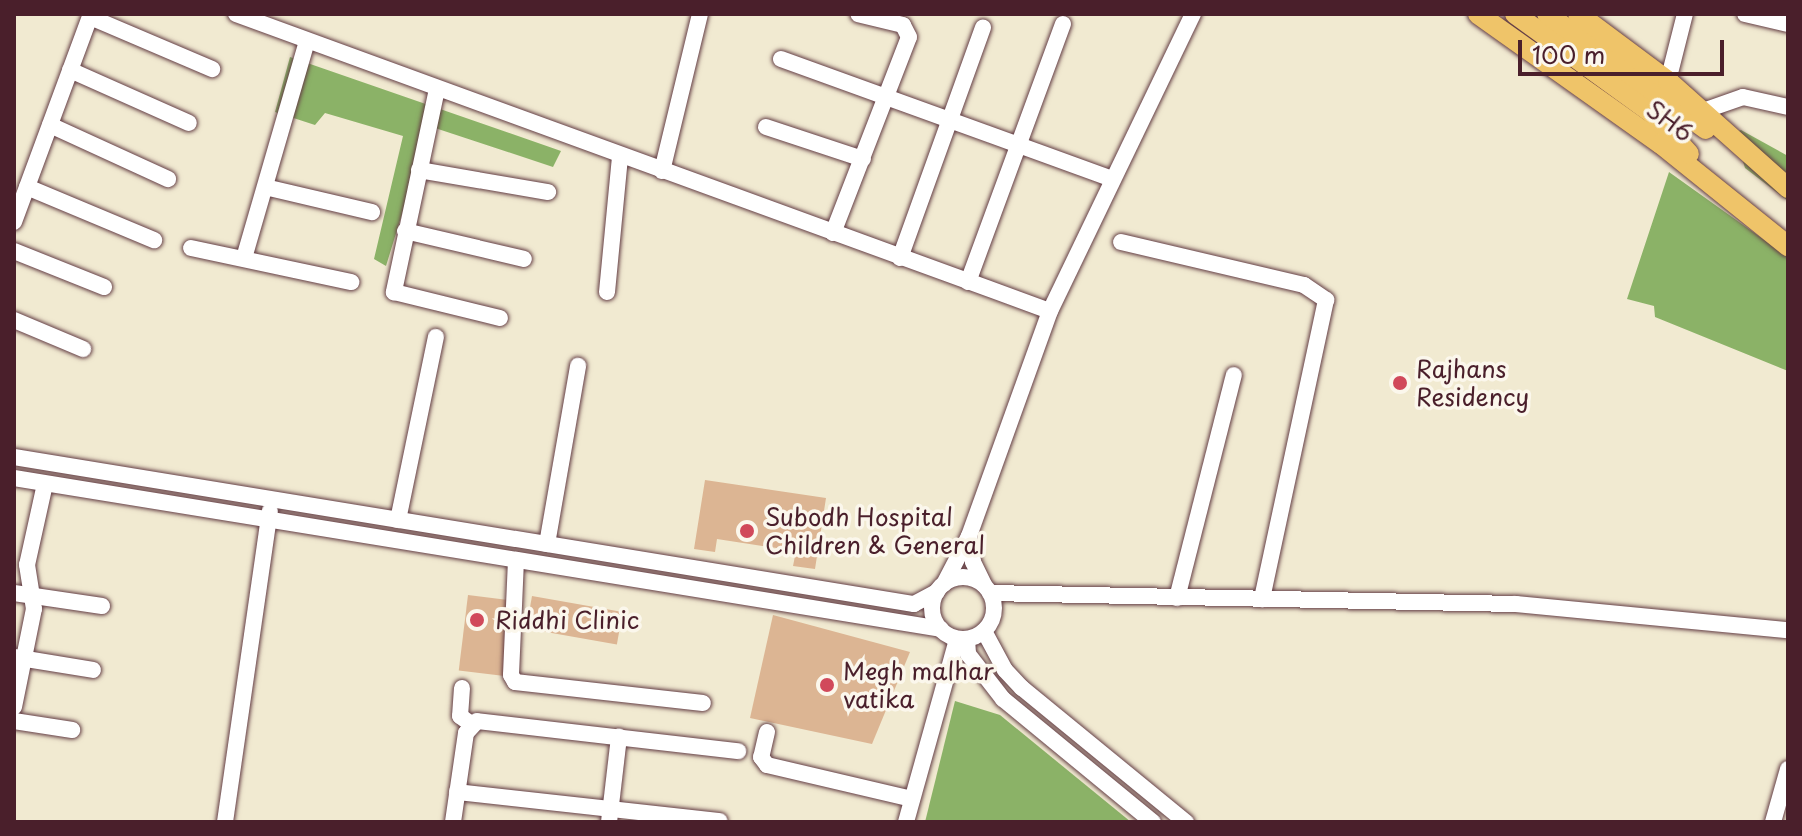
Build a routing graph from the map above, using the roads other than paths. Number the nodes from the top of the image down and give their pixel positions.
1 (236, 14) edge
2 (700, 14) edge
3 (858, 14) edge
4 (1478, 14) edge
5 (1515, 14) edge
6 (1547, 14) edge
7 (1578, 14) edge
8 (1685, 14) edge
9 (1745, 14) edge
10 (90, 15) edge
11 (1190, 16) edge
12 (1063, 24) dead end
13 (1788, 24) edge
14 (983, 28) dead end
15 (307, 41) junction
16 (781, 59) dead end
17 (212, 69) dead end
18 (70, 70) junction
19 (437, 89) junction
20 (889, 96) junction
21 (1661, 97) junction
22 (1788, 107) edge
23 (1703, 111) junction
24 (952, 117) junction
25 (189, 123) dead end
26 (50, 125) junction
27 (766, 127) dead end
28 (1019, 142) junction
29 (620, 156) junction
30 (863, 159) junction
31 (419, 170) junction
32 (662, 171) junction
33 (1769, 174) junction
34 (168, 179) dead end
35 (1113, 179) junction
36 (27, 187) junction
37 (265, 187) junction
38 (1788, 188) edge
39 (548, 192) dead end
40 (1739, 210) junction
41 (372, 212) dead end
42 (14, 222) edge
43 (405, 231) junction
44 (833, 233) junction
45 (154, 240) dead end
46 (1121, 242) dead end
47 (1788, 246) edge
48 (191, 248) dead end
49 (14, 251) edge
50 (244, 258) junction
51 (900, 258) junction
52 (524, 259) dead end
53 (351, 282) dead end
54 (968, 282) junction
55 (104, 287) dead end
56 (607, 292) dead end
57 (1050, 311) junction
58 (500, 318) dead end
59 (14, 320) edge
60 (436, 337) dead end
61 (83, 349) dead end
62 (578, 366) dead end
63 (1234, 375) dead end
64 (14, 457) edge
65 (14, 478) edge
66 (45, 484) junction
67 (272, 499) junction
68 (269, 520) junction
69 (398, 520) junction
70 (969, 536) junction
71 (547, 544) junction
72 (516, 560) junction
73 (941, 588) junction
74 (987, 589) junction
75 (14, 593) edge
76 (35, 595) junction
77 (1032, 595) junction
78 (1177, 598) junction
79 (1262, 599) junction
80 (102, 606) dead end
81 (987, 627) junction
82 (941, 629) junction
83 (1788, 630) edge
84 (962, 639) junction
85 (20, 658) edge
86 (93, 670) dead end
87 (462, 688) dead end
88 (703, 703) dead end
89 (14, 707) edge
90 (14, 721) edge
91 (471, 724) junction
92 (72, 730) dead end
93 (767, 732) dead end
94 (619, 737) junction
95 (738, 751) dead end
96 (1788, 769) edge
97 (457, 792) junction
98 (912, 799) junction
99 (610, 815) edge
100 (719, 821) edge
101 (225, 822) edge
102 (453, 822) edge
103 (906, 822) edge
104 (1153, 822) edge
105 (1186, 822) edge
106 (1773, 822) edge

1 - 15 street
2 - 32 street
3 - 20 street
4 - 40 main road, SH6
5 - 21 main road
6 - 21 main road
7 - 21 main road, SH6
8 - 21 street
9 - 13 street
10 - 17 street
10 - 18 street
11 - 35 street
12 - 28 street
14 - 24 street
15 - 19 street
15 - 37 street
16 - 20 street
18 - 25 street
18 - 26 street
19 - 29 street
19 - 31 street
20 - 24 street
20 - 30 street
21 - 23 main road, SH6
21 - 33 main road
21 - 40 main road
22 - 23 street
23 - 33 main road, SH6
24 - 28 street
24 - 51 street
26 - 34 street
26 - 36 street
27 - 30 street
28 - 35 street
28 - 54 street
29 - 32 street
29 - 56 street
30 - 44 street
31 - 39 street
31 - 43 street
32 - 44 street
33 - 38 main road, SH6
35 - 57 street
36 - 42 street
36 - 45 street
37 - 41 street
37 - 50 street
40 - 47 main road, SH6
43 - 52 street
43 - 58 street
44 - 51 street
46 - 79 street
48 - 50 street
49 - 55 street
50 - 53 street
51 - 54 street
54 - 57 street
57 - 70 street
59 - 61 street
60 - 69 street
62 - 71 street
63 - 78 street
64 - 67 street
65 - 66 street
66 - 68 street
66 - 76 street
67 - 68 street
67 - 69 street
68 - 72 street
68 - 101 street
69 - 71 street
70 - 73 street
70 - 74 street
71 - 73 street
72 - 82 street
72 - 88 street
73 - 74 street
73 - 82 street
74 - 77 street
74 - 81 street
75 - 76 street
76 - 80 street
76 - 85 street
77 - 78 street
77 - 81 street
78 - 79 street
79 - 83 street
81 - 84 street
81 - 105 street
82 - 84 street
84 - 98 street
84 - 104 street
85 - 86 street
85 - 89 street
87 - 91 street
90 - 92 street
91 - 94 street
91 - 97 street
93 - 98 street
94 - 95 street
94 - 99 street
96 - 106 street
97 - 99 street
97 - 102 street
98 - 103 street
99 - 100 street

